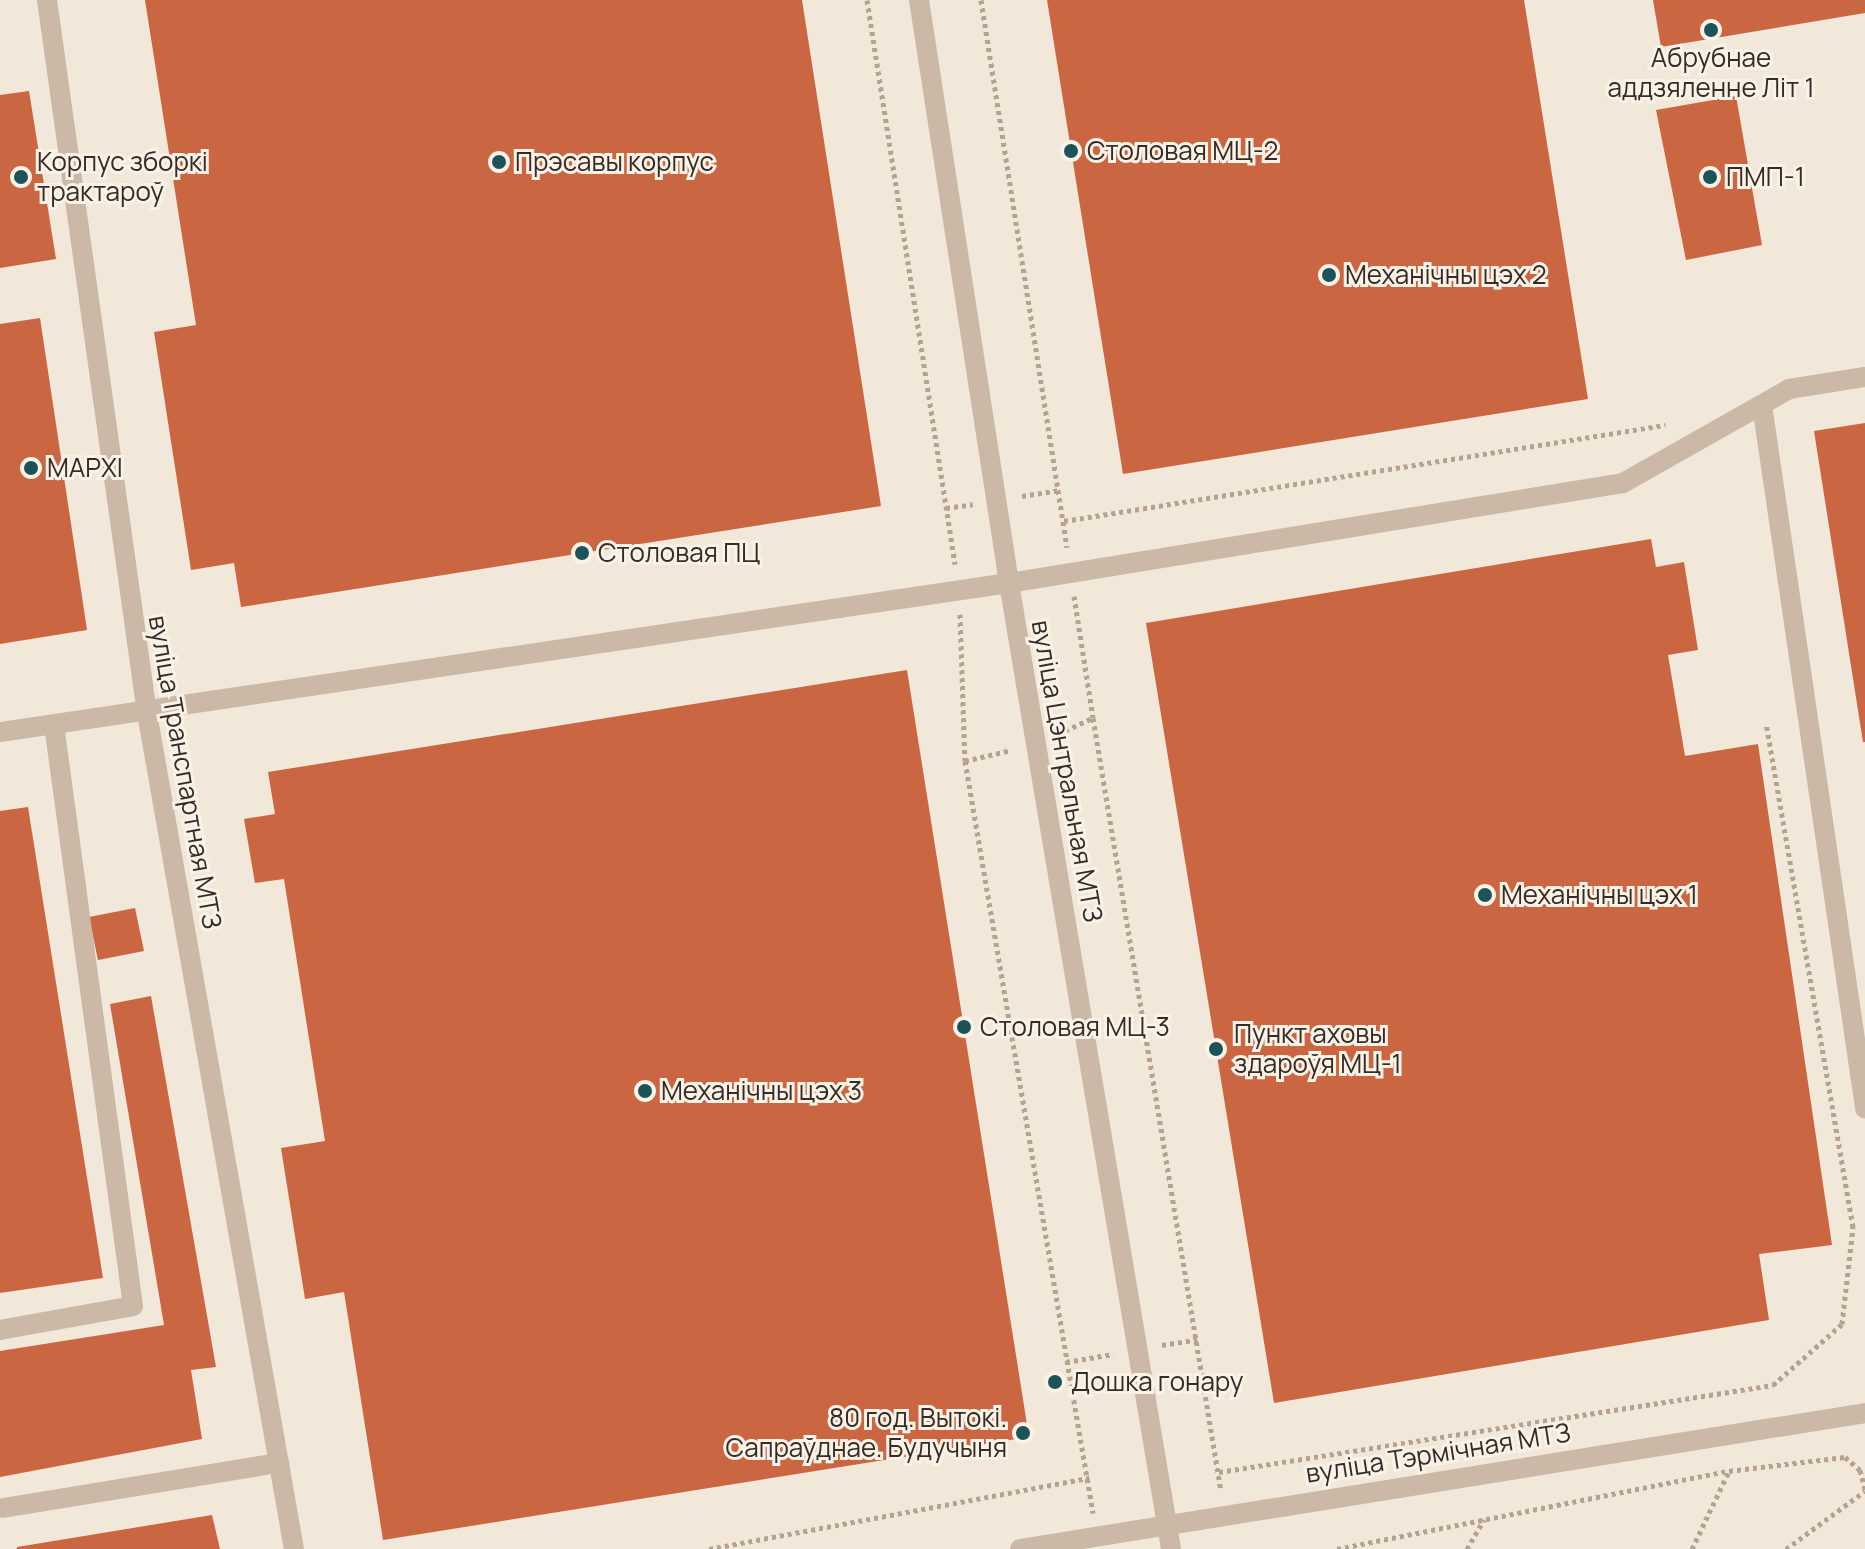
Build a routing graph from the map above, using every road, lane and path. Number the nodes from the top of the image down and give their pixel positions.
1 (47, 0) edge
2 (867, 0) edge
3 (919, 0) edge
4 (981, 0) edge
5 (1865, 377) edge
6 (1762, 405) junction
7 (1665, 425) dead end
8 (1064, 521) junction
9 (1071, 573) junction
10 (1009, 583) junction
11 (959, 591) junction
12 (147, 713) junction
13 (1093, 718) junction
14 (1766, 723) dead end
15 (54, 725) junction
16 (0, 732) edge
17 (1038, 743) junction
18 (965, 761) junction
19 (1865, 1108) edge
20 (0, 1330) edge
21 (1865, 1413) edge
22 (279, 1463) junction
23 (1729, 1471) junction
24 (1219, 1472) junction
25 (1089, 1478) junction
26 (1865, 1490) edge
27 (3, 1508) dead end
28 (1225, 1515) junction
29 (1484, 1520) junction
30 (1167, 1524) junction
31 (1096, 1537) junction
32 (294, 1549) edge
33 (709, 1549) edge
34 (1020, 1549) edge
35 (1171, 1549) edge
36 (1337, 1549) edge
37 (1467, 1549) edge
38 (1692, 1549) edge
39 (1786, 1549) edge

1 - 12 lane, вуліца Транспартная МТЗ
2 - 11 path
3 - 10 lane, вуліца Цэнтральная МТЗ
4 - 8 path
5 - 6 lane
6 - 9 lane
6 - 19 lane
7 - 8 path
8 - 9 path
9 - 10 lane
9 - 13 path
10 - 11 lane
10 - 17 lane, вуліца Цэнтральная МТЗ
11 - 12 lane
11 - 18 path
12 - 15 lane
12 - 22 lane, вуліца Транспартная МТЗ
13 - 17 path
13 - 24 path
14 - 24 path
15 - 16 lane
15 - 20 lane
17 - 18 path
17 - 30 lane, вуліца Цэнтральная МТЗ
18 - 25 path
21 - 28 lane, вуліца Тэрмічная МТЗ
22 - 27 lane
22 - 32 lane, вуліца Транспартная МТЗ
23 - 26 path
23 - 29 path
23 - 38 path
24 - 28 path
25 - 31 path
25 - 33 path
26 - 39 path
28 - 30 lane, вуліца Тэрмічная МТЗ
29 - 36 path
29 - 37 path
30 - 31 lane, вуліца Тэрмічная МТЗ
30 - 35 lane, вуліца Цэнтральная МТЗ
31 - 34 lane, вуліца Тэрмічная МТЗ

